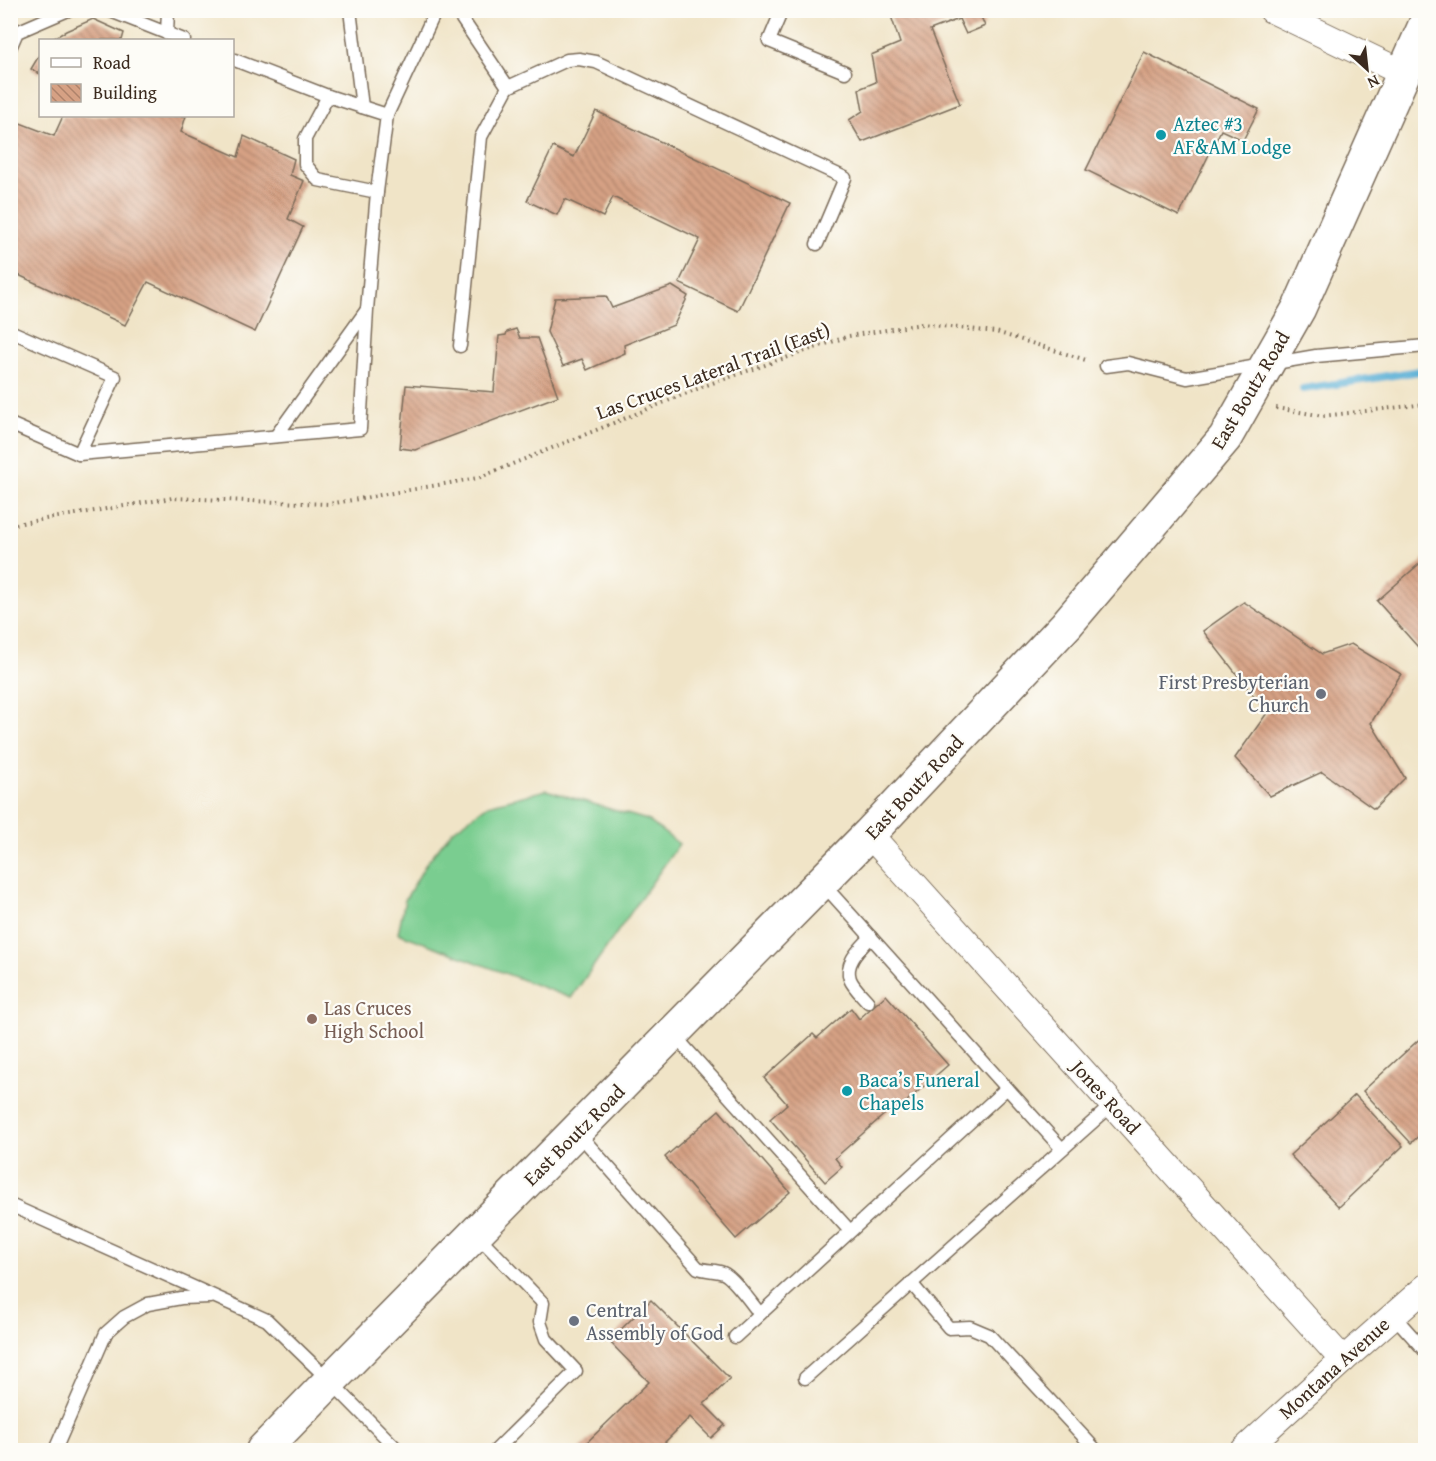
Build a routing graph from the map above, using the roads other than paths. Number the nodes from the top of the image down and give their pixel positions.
1 (68, 10) edge
2 (108, 10) edge
3 (168, 10) edge
4 (350, 10) edge
5 (436, 10) edge
6 (456, 10) edge
7 (782, 10) edge
8 (1272, 10) edge
9 (1425, 23) edge
10 (167, 34) junction
11 (181, 39) edge
12 (10, 48) edge
13 (234, 60) edge
14 (844, 72) dead end
15 (1403, 73) junction
16 (508, 87) junction
17 (328, 96) junction
18 (362, 107) junction
19 (387, 115) junction
20 (377, 192) junction
21 (817, 244) dead end
22 (367, 310) junction
23 (10, 332) edge
24 (460, 346) dead end
25 (1425, 346) edge
26 (1267, 365) junction
27 (1106, 366) road end
28 (10, 424) edge
29 (276, 436) junction
30 (79, 454) junction
31 (870, 834) junction
32 (822, 883) junction
33 (871, 937) junction
34 (868, 1002) dead end
35 (673, 1034) junction
36 (1007, 1088) junction
37 (1113, 1104) junction
38 (577, 1132) junction
39 (1062, 1149) junction
40 (10, 1205) edge
41 (850, 1232) junction
42 (476, 1234) junction
43 (911, 1283) junction
44 (1425, 1287) edge
45 (215, 1296) junction
46 (760, 1314) junction
47 (1393, 1315) junction
48 (735, 1337) dead end
49 (1425, 1352) edge
50 (1343, 1360) junction
51 (805, 1378) dead end
52 (330, 1381) junction
53 (1250, 1448) edge
54 (55, 1450) edge
55 (263, 1450) edge
56 (398, 1450) edge
57 (496, 1450) edge
58 (1096, 1450) edge

1 - 12 lane
2 - 10 lane
3 - 10 lane
4 - 18 lane
5 - 19 lane
6 - 16 lane
7 - 14 lane
8 - 15 street
9 - 15 main road, East Boutz Road
10 - 11 lane
13 - 17 lane
15 - 26 main road, East Boutz Road
16 - 21 lane
16 - 24 lane
17 - 18 lane
17 - 20 lane
18 - 19 lane
19 - 20 lane
20 - 22 lane
22 - 29 lane
22 - 29 lane
23 - 30 lane
25 - 26 lane
26 - 27 lane
26 - 31 main road, East Boutz Road
28 - 30 lane
29 - 30 lane
31 - 32 main road, East Boutz Road
31 - 37 street, Jones Road
32 - 33 lane
32 - 35 main road, East Boutz Road
33 - 34 lane
33 - 36 lane
35 - 38 main road, East Boutz Road
35 - 41 lane
36 - 39 lane
36 - 41 lane
37 - 39 lane
37 - 50 street, Jones Road
38 - 42 main road, East Boutz Road
38 - 46 lane
39 - 43 lane
40 - 45 lane
41 - 46 lane
42 - 52 main road, East Boutz Road
42 - 57 lane
43 - 51 lane
43 - 58 lane
44 - 47 street, Montana Avenue
45 - 52 lane
45 - 54 lane
46 - 48 lane
47 - 49 lane
47 - 50 street, Montana Avenue
50 - 53 street, Montana Avenue
52 - 55 main road, East Boutz Road
52 - 56 lane

